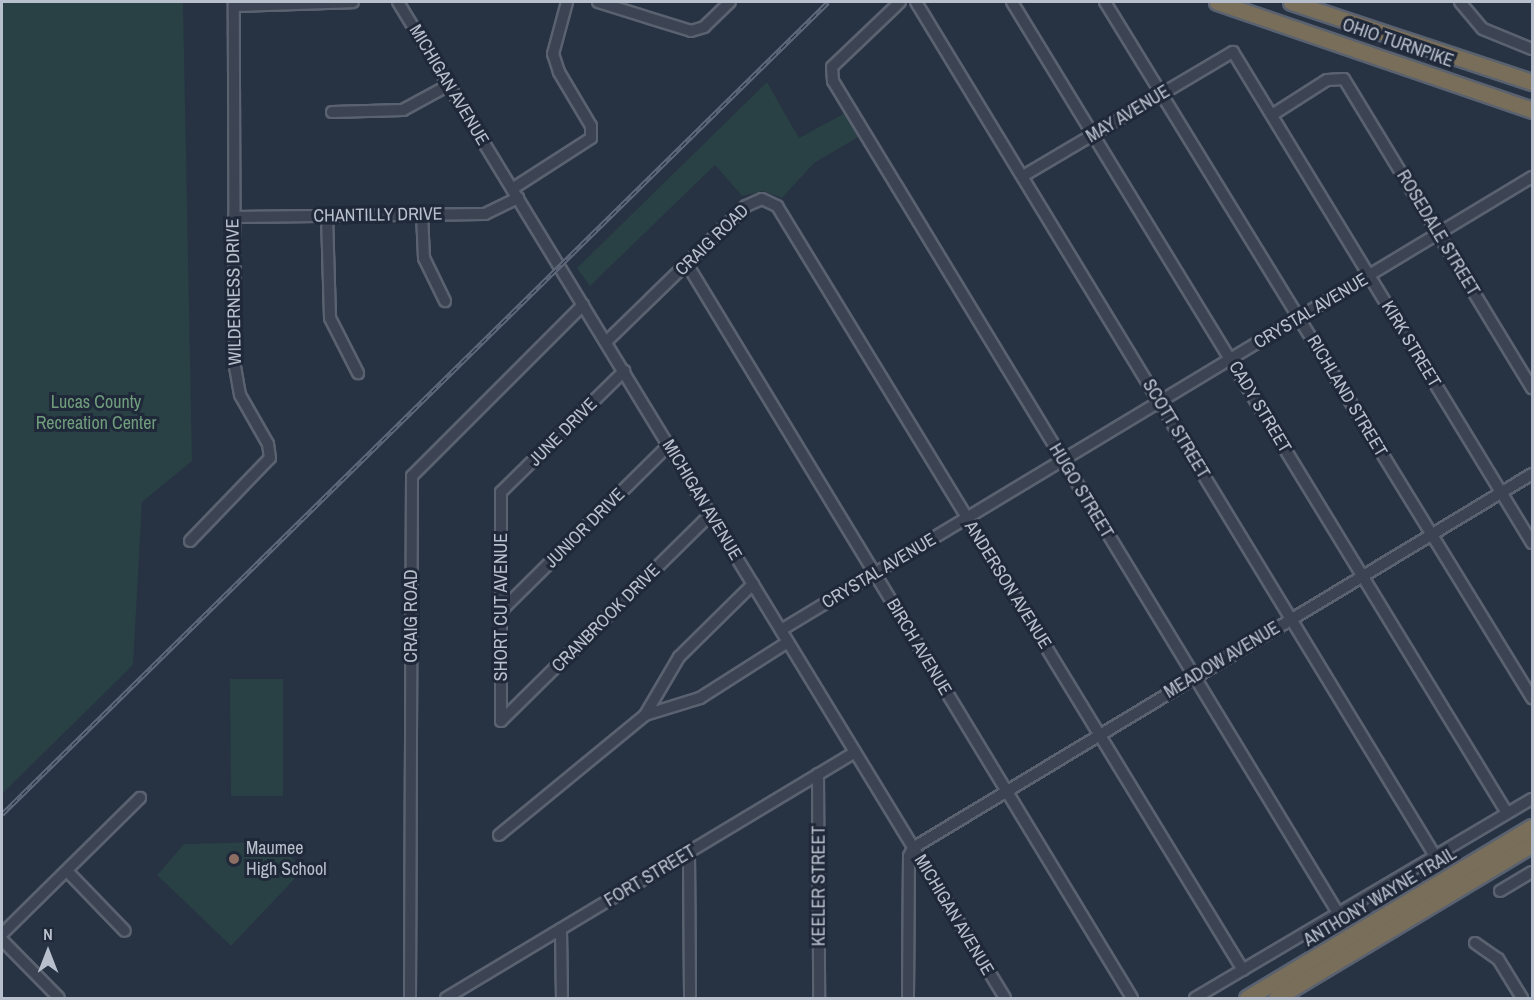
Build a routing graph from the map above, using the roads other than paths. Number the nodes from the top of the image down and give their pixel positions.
1 (353, 2) edge
2 (398, 2) edge
3 (567, 2) edge
4 (598, 2) edge
5 (730, 2) edge
6 (900, 2) edge
7 (916, 2) edge
8 (1012, 2) edge
9 (1105, 2) edge
10 (1217, 2) edge
11 (1292, 2) edge
12 (1460, 2) edge
13 (234, 4) edge
14 (1533, 49) edge
15 (1233, 52) joint
16 (1533, 82) edge
17 (449, 85) junction
18 (1162, 93) junction
19 (1533, 110) edge
20 (332, 112) dead end
21 (1272, 115) junction
22 (1093, 134) junction
23 (1023, 176) junction
24 (1533, 177) edge
25 (515, 194) junction
26 (771, 201) joint
27 (422, 214) junction
28 (327, 216) junction
29 (234, 217) junction
30 (1438, 234) junction
31 (687, 264) junction
32 (1369, 276) junction
33 (445, 301) dead end
34 (584, 305) junction
35 (1299, 318) junction
36 (606, 342) junction
37 (1230, 359) junction
38 (624, 371) junction
39 (358, 373) dead end
40 (1533, 388) edge
41 (1159, 402) junction
42 (669, 445) junction
43 (1063, 460) junction
44 (1533, 474) edge
45 (501, 492) joint
46 (1502, 492) junction
47 (711, 514) junction
48 (967, 518) junction
49 (1432, 534) junction
50 (190, 541) dead end
51 (1533, 543) edge
52 (874, 574) junction
53 (1362, 576) junction
54 (753, 584) junction
55 (501, 610) junction
56 (1291, 618) junction
57 (781, 630) junction
58 (788, 642) junction
59 (1194, 677) junction
60 (1533, 698) edge
61 (645, 715) junction
62 (501, 721) joint
63 (1100, 734) junction
64 (855, 752) junction
65 (818, 774) junction
66 (1006, 791) junction
67 (140, 798) dead end
68 (1533, 799) edge
69 (1507, 813) junction
70 (1533, 827) edge
71 (499, 836) dead end
72 (1533, 844) edge
73 (913, 848) junction
74 (689, 852) junction
75 (1435, 856) junction
76 (67, 871) junction
77 (1533, 872) edge
78 (1500, 891) dead end
79 (1338, 913) junction
80 (561, 929) junction
81 (125, 931) dead end
82 (2, 934) edge
83 (2, 940) edge
84 (1475, 943) dead end
85 (1243, 970) junction
86 (59, 999) edge
87 (410, 999) edge
88 (446, 999) edge
89 (562, 999) edge
90 (690, 999) edge
91 (819, 999) edge
92 (908, 999) edge
93 (1005, 999) edge
94 (1132, 999) edge
95 (1195, 999) edge
96 (1247, 999) edge
97 (1276, 999) edge
98 (1522, 999) edge

1 - 13 street
2 - 17 street, MICHIGAN AVENUE
3 - 25 street, CHANTILLY DRIVE
4 - 5 street
6 - 43 street, HUGO STREET
7 - 23 street, SCOTT STREET
8 - 22 street, CADY STREET
9 - 18 street, RICHLAND STREET
10 - 19 highway, OHIO TURNPIKE
11 - 16 highway, OHIO TURNPIKE
12 - 14 street
13 - 29 street, WILDERNESS DRIVE
15 - 18 street, MAY AVENUE
15 - 21 street, KIRK STREET
17 - 20 street
17 - 25 street, MICHIGAN AVENUE
18 - 22 street, MAY AVENUE
18 - 35 street, RICHLAND STREET
21 - 30 street, ROSEDALE STREET
21 - 32 street, KIRK STREET
22 - 23 street, MAY AVENUE
22 - 37 street, CADY STREET
23 - 41 street, SCOTT STREET
24 - 30 street, CRYSTAL AVENUE
25 - 27 street, CHANTILLY DRIVE
25 - 34 street, MICHIGAN AVENUE
26 - 31 street, CRAIG ROAD
26 - 48 street, ANDERSON AVENUE
27 - 28 street, CHANTILLY DRIVE
27 - 33 street
28 - 29 street, CHANTILLY DRIVE
28 - 39 street
29 - 50 street, WILDERNESS DRIVE
30 - 32 street, CRYSTAL AVENUE
30 - 40 street, ROSEDALE STREET
31 - 36 street, CRAIG ROAD
31 - 52 street, BIRCH AVENUE
32 - 35 street, CRYSTAL AVENUE
32 - 46 street, KIRK STREET
34 - 36 street, MICHIGAN AVENUE
34 - 87 street, CRAIG ROAD
35 - 37 street, CRYSTAL AVENUE
35 - 49 street, RICHLAND STREET
36 - 38 street, MICHIGAN AVENUE
37 - 41 street, CRYSTAL AVENUE
37 - 53 street, CADY STREET
38 - 42 street, MICHIGAN AVENUE
38 - 45 street, JUNE DRIVE
41 - 43 street, CRYSTAL AVENUE
41 - 56 street, SCOTT STREET
42 - 47 street, MICHIGAN AVENUE
42 - 55 street, JUNIOR DRIVE
43 - 48 street, CRYSTAL AVENUE
43 - 59 street, HUGO STREET
44 - 46 street, MEADOW AVENUE
45 - 55 street, SHORT CUT AVENUE
46 - 49 street, MEADOW AVENUE
46 - 51 street, KIRK STREET
47 - 54 street, MICHIGAN AVENUE
47 - 62 street, CRANBROOK DRIVE
48 - 52 street, CRYSTAL AVENUE
48 - 63 street, ANDERSON AVENUE
49 - 53 street, MEADOW AVENUE
49 - 60 street, RICHLAND STREET
52 - 57 street, CRYSTAL AVENUE
52 - 66 street, BIRCH AVENUE
53 - 56 street, MEADOW AVENUE
53 - 69 street, CADY STREET
54 - 57 street, MICHIGAN AVENUE
54 - 61 street
55 - 62 street, SHORT CUT AVENUE
56 - 59 street, MEADOW AVENUE
56 - 75 street, SCOTT STREET
57 - 58 street, MICHIGAN AVENUE
58 - 61 street
58 - 64 street, MICHIGAN AVENUE
59 - 63 street, MEADOW AVENUE
59 - 79 street, HUGO STREET
61 - 71 street
63 - 66 street, MEADOW AVENUE
63 - 85 street, ANDERSON AVENUE
64 - 65 street, FORT STREET
64 - 73 street, MICHIGAN AVENUE
65 - 74 street, FORT STREET
65 - 91 street, KEELER STREET
66 - 73 street, MEADOW AVENUE
66 - 94 street, BIRCH AVENUE
67 - 76 street
68 - 69 street
69 - 75 street
70 - 96 highway, ANTHONY WAYNE TRAIL
72 - 97 highway, ANTHONY WAYNE TRAIL
73 - 92 street
73 - 93 street, MICHIGAN AVENUE
74 - 80 street, FORT STREET
74 - 90 street
75 - 79 street
76 - 81 street
76 - 82 street
77 - 78 street
79 - 85 street
80 - 88 street, FORT STREET
80 - 89 street
83 - 86 street
84 - 98 street
85 - 95 street

